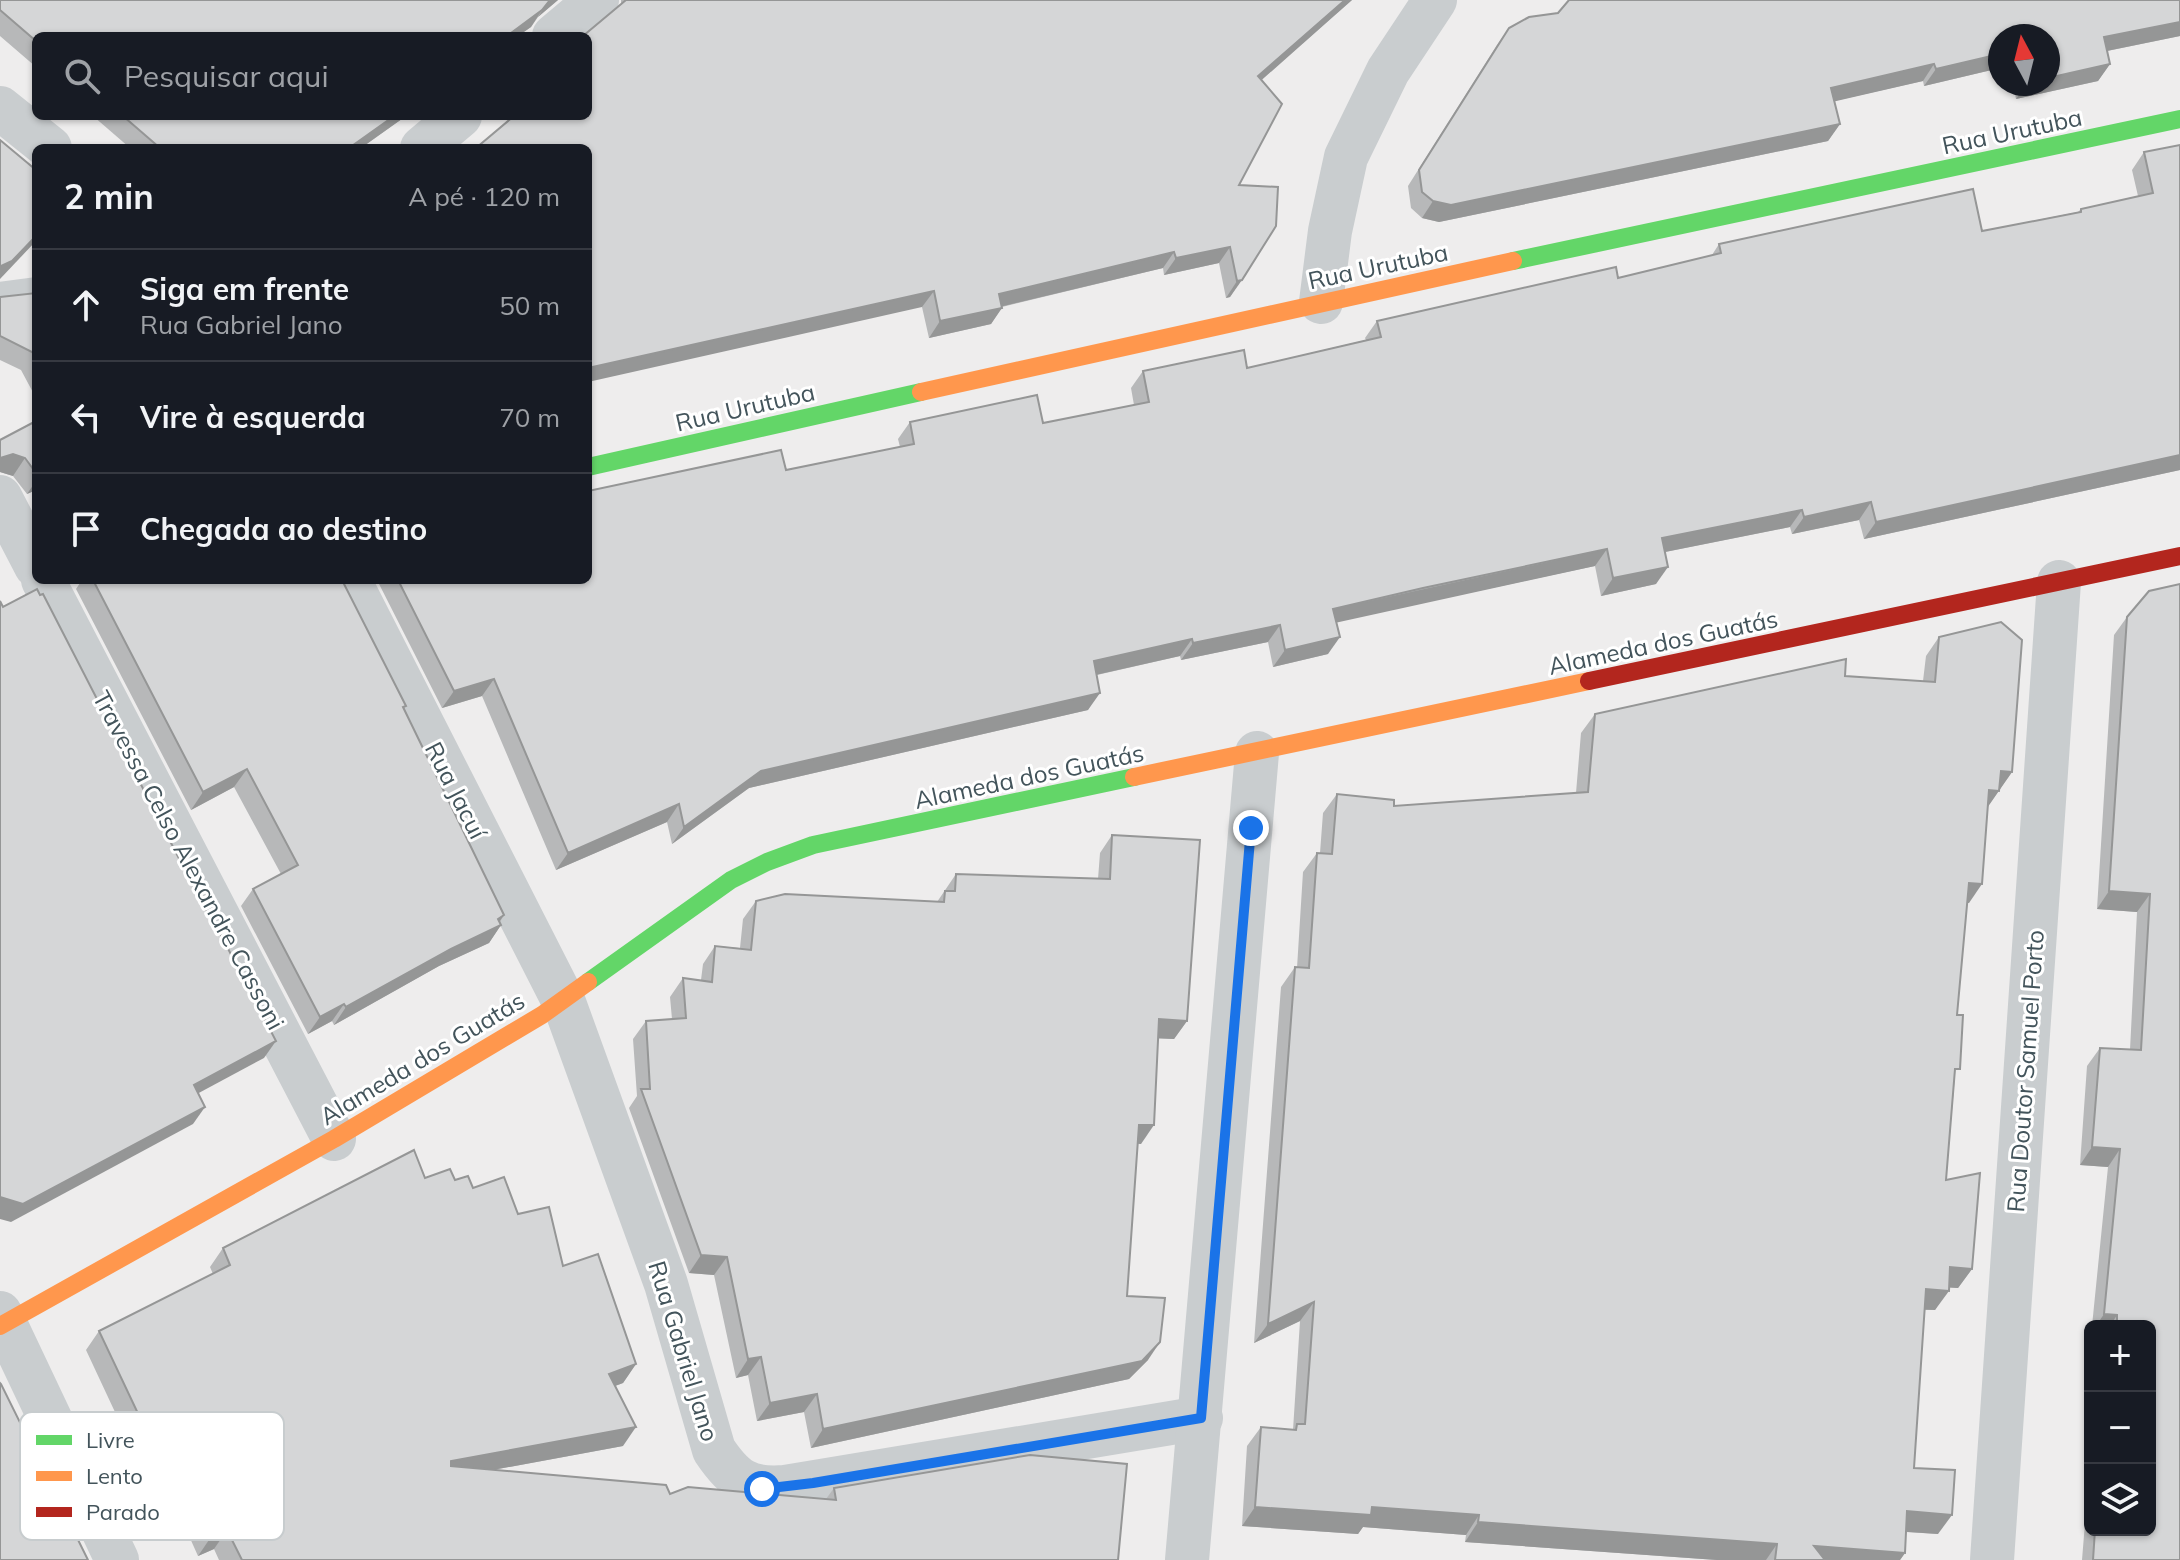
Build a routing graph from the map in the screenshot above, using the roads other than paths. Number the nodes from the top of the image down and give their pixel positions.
1 (597, 0) edge
2 (1435, 0) edge
3 (559, 32) edge
4 (0, 108) edge
5 (2180, 119) edge
6 (455, 120) edge
7 (45, 144) edge
8 (427, 144) edge
9 (32, 292) edge
10 (0, 296) edge
11 (1321, 302) junction
12 (592, 466) edge
13 (0, 497) edge
14 (2180, 556) edge
15 (32, 558) edge
16 (2059, 582) junction
17 (45, 584) edge
18 (351, 584) edge
19 (1257, 753) junction
20 (563, 1000) junction
21 (334, 1139) junction
22 (2, 1321) edge
23 (46, 1412) edge
24 (1201, 1418) junction
25 (107, 1540) edge
26 (117, 1560) edge
27 (1187, 1560) edge
28 (1992, 1560) edge

1 - 3 street
2 - 11 street
4 - 7 street
5 - 11 street, Rua Urutuba
6 - 8 street
9 - 10 lane
11 - 12 street, Rua Urutuba
13 - 15 street
14 - 16 street, Alameda dos Guatás
16 - 19 street, Alameda dos Guatás
16 - 28 street, Rua Doutor Samuel Porto
17 - 21 street, Travessa Celso Alexandre Cassoni
18 - 20 street, Rua Jacuí
19 - 20 street, Alameda dos Guatás
19 - 24 street
20 - 21 street, Alameda dos Guatás
20 - 24 street, Rua Gabriel Jano
21 - 22 street, Alameda dos Guatás
22 - 23 street
24 - 27 street
25 - 26 street

